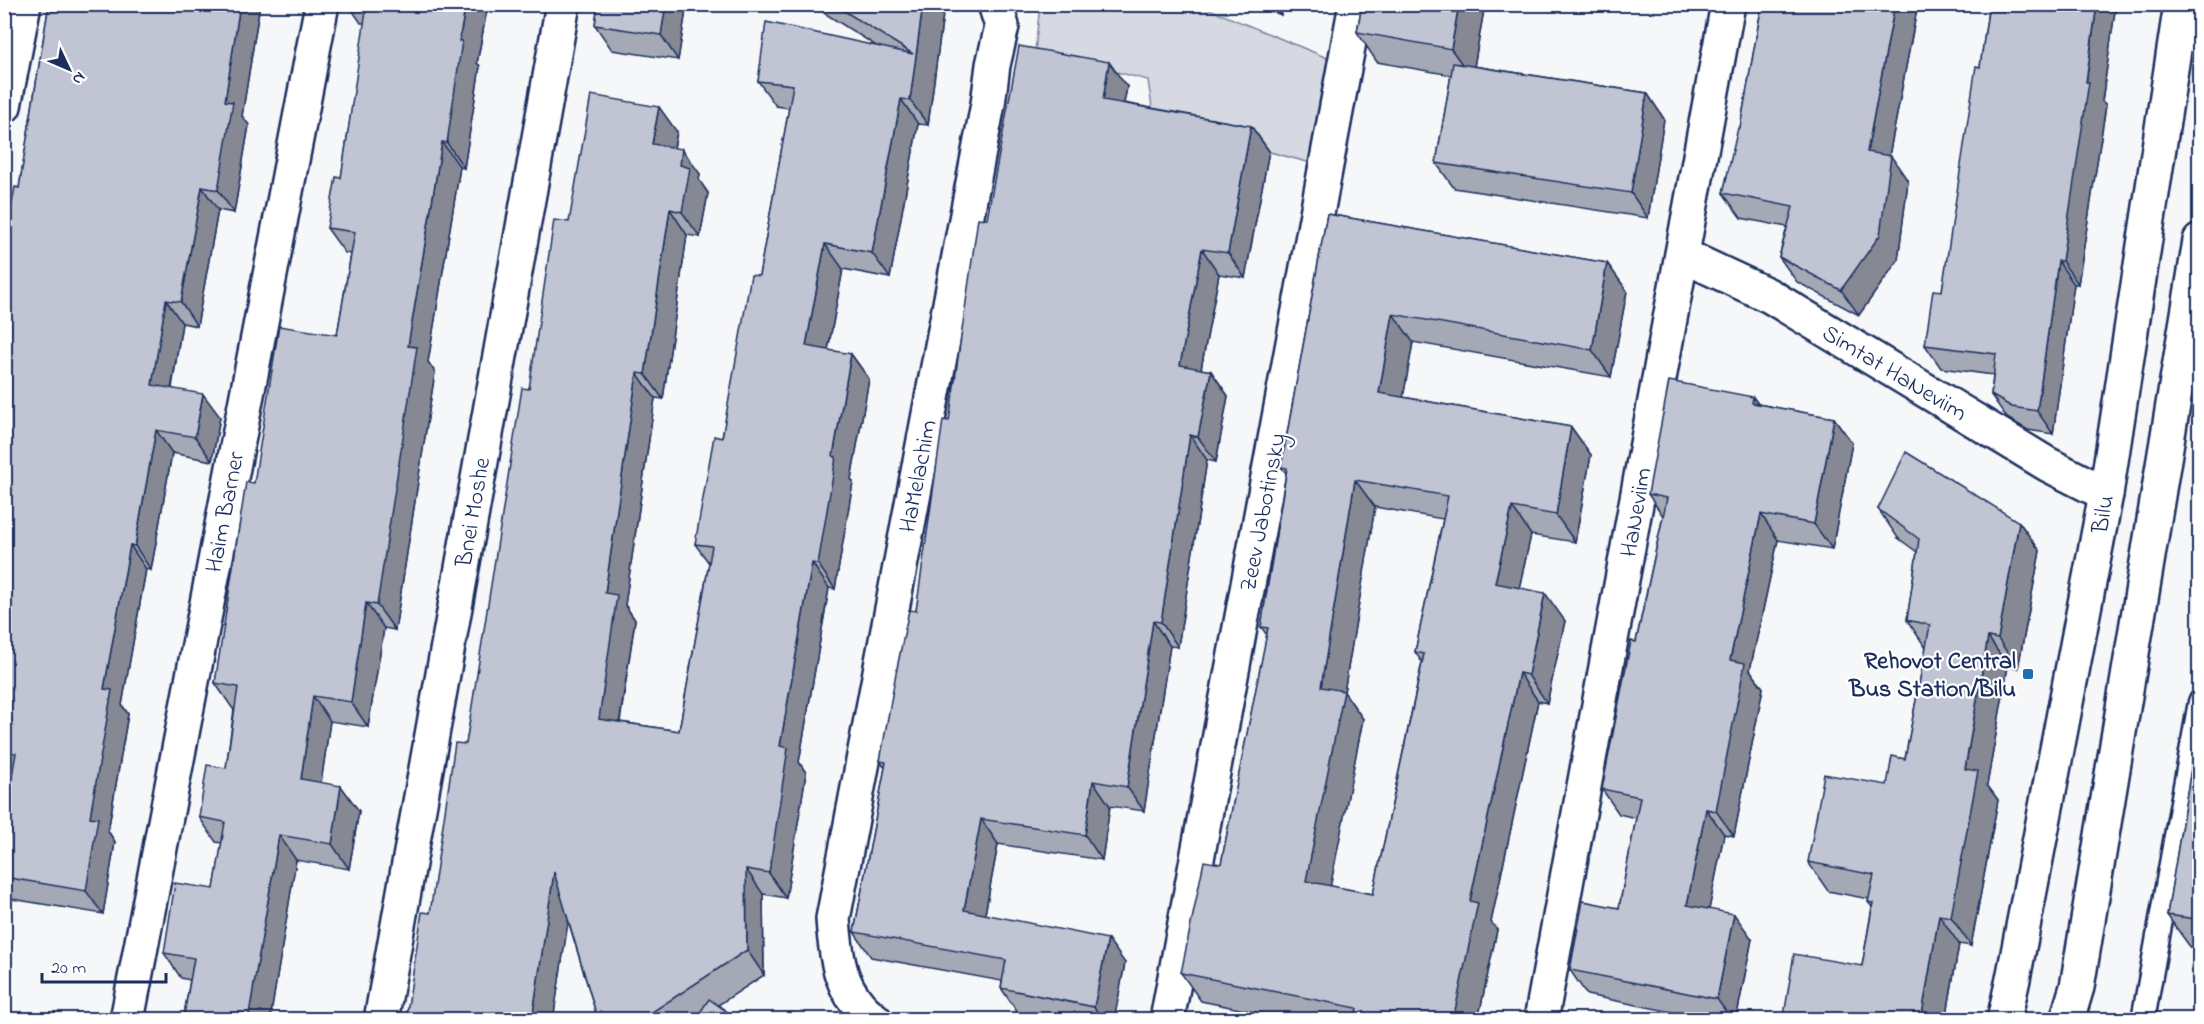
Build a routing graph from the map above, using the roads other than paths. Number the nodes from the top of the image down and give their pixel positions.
1 (24, 4) edge
2 (322, 4) edge
3 (563, 4) edge
4 (995, 4) edge
5 (1356, 4) edge
6 (1728, 4) edge
7 (2181, 4) edge
8 (4, 106) edge
9 (2199, 241) edge
10 (1682, 255) junction
11 (2106, 494) junction
12 (2199, 702) edge
13 (2077, 987) junction
14 (127, 1020) edge
15 (381, 1020) edge
16 (876, 1020) edge
17 (1167, 1020) edge
18 (1541, 1020) edge
19 (2004, 1020) edge
20 (2067, 1020) edge
21 (2079, 1020) edge
22 (2143, 1020) edge

1 - 8 street
2 - 14 street, Haim Barner
3 - 15 street, Bnei Moshe
4 - 16 street, HaMelachim
5 - 17 street, Zeev Jabotinsky
6 - 10 street, HaNeviim
7 - 11 street, Bilu
9 - 13 street
10 - 11 street, Simtat HaNeviim
10 - 18 street, HaNeviim
11 - 19 street, Bilu
12 - 22 lane
13 - 20 street
13 - 21 street

